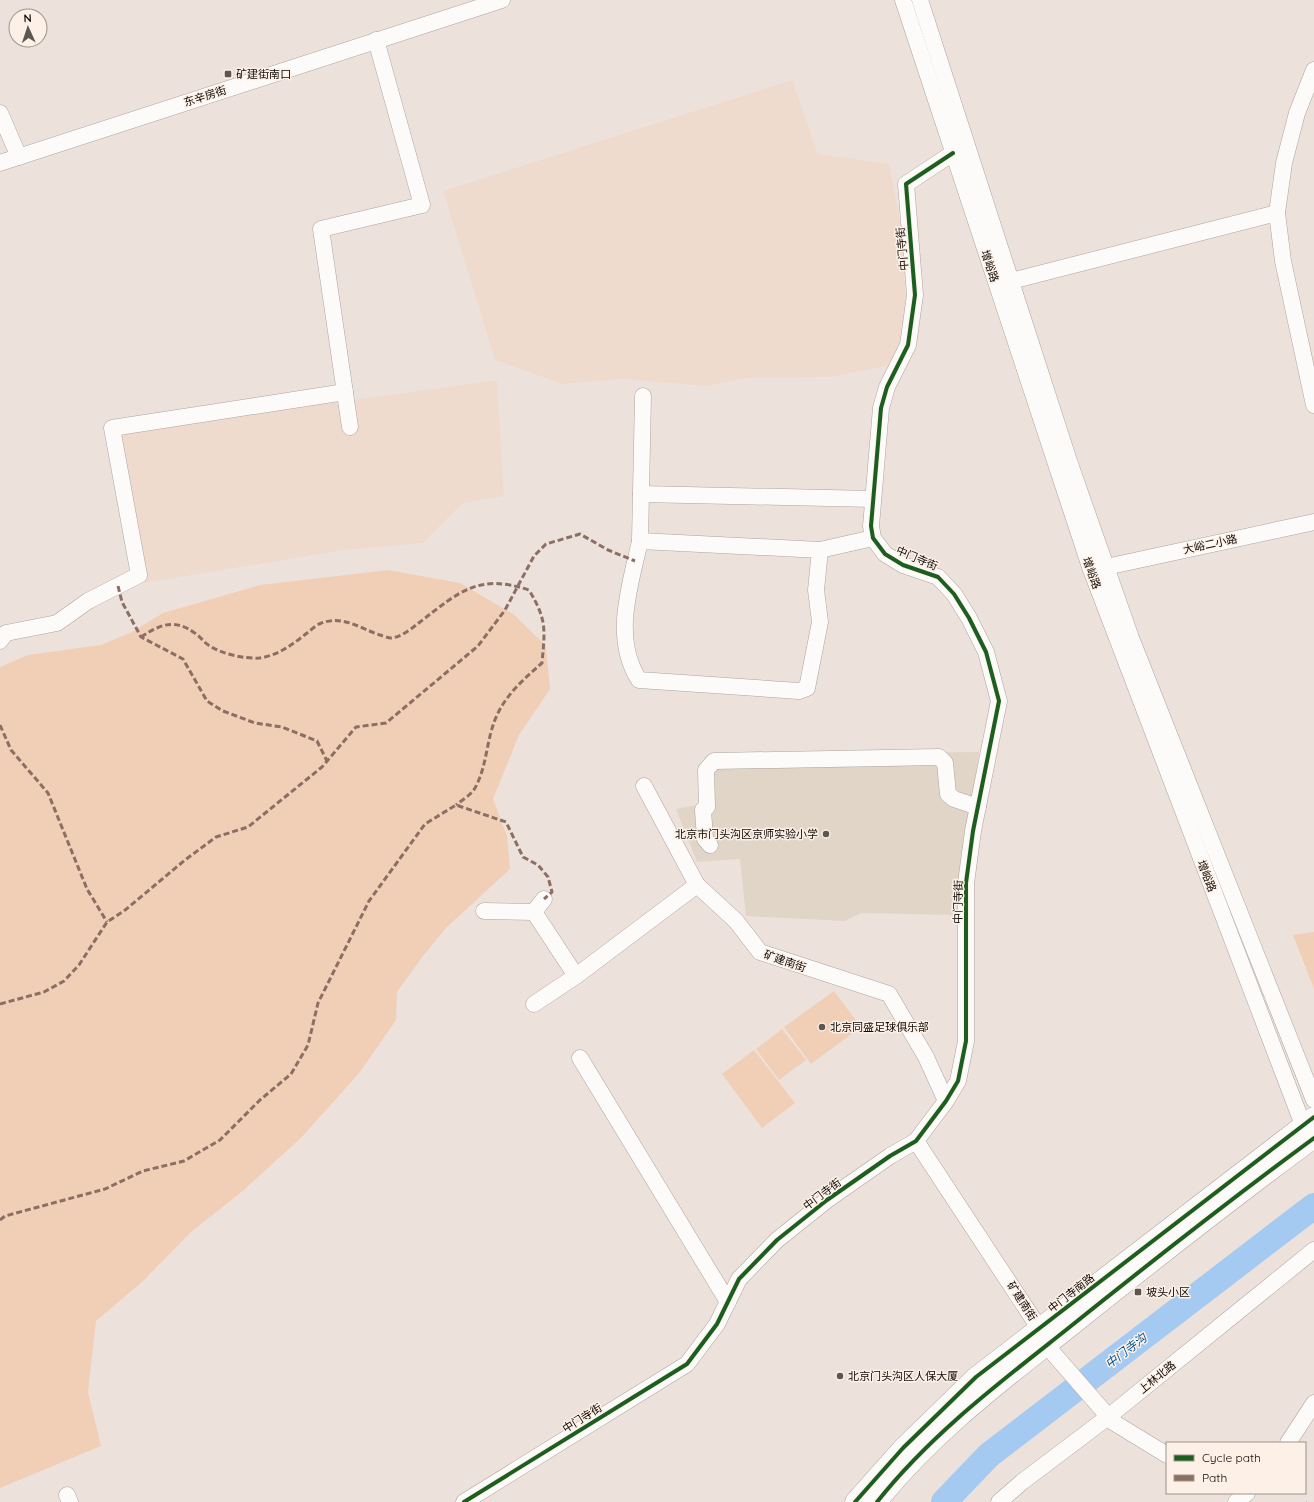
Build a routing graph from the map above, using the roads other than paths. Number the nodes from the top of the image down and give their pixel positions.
1 (502, 0) edge
2 (903, 0) edge
3 (920, 0) edge
4 (376, 40) junction
5 (1314, 70) edge
6 (0, 113) edge
7 (953, 153) junction
8 (19, 157) junction
9 (0, 163) edge
10 (1277, 213) junction
11 (1011, 281) junction
12 (345, 392) junction
13 (643, 396) dead end
14 (1314, 405) edge
15 (350, 427) dead end
16 (641, 494) junction
17 (873, 499) junction
18 (1314, 522) edge
19 (873, 538) junction
20 (640, 541) junction
21 (820, 550) junction
22 (1106, 567) junction
23 (0, 641) edge
24 (644, 786) dead end
25 (978, 807) junction
26 (710, 845) dead end
27 (697, 885) junction
28 (544, 899) dead end
29 (484, 911) dead end
30 (534, 912) junction
31 (576, 976) junction
32 (534, 1004) dead end
33 (580, 1058) dead end
34 (1314, 1100) edge
35 (946, 1101) junction
36 (1311, 1128) edge
37 (916, 1141) junction
38 (1314, 1250) edge
39 (728, 1302) junction
40 (1043, 1337) junction
41 (1314, 1403) edge
42 (1108, 1416) junction
43 (1289, 1442) edge
44 (1166, 1454) edge
45 (1246, 1494) edge
46 (464, 1502) edge
47 (856, 1502) edge
48 (876, 1502) edge
49 (999, 1502) edge
50 (1236, 1502) edge

1 - 4 street, 东辛房街
2 - 7 street, 增峪路
3 - 11 street, 增峪路
4 - 8 street, 东辛房街
4 - 12 street
5 - 10 street
6 - 8 street
7 - 17 street, 中门寺街
7 - 36 street, 增峪路
8 - 9 street, 东辛房街
10 - 11 street
10 - 14 street
11 - 22 street, 增峪路
12 - 15 street
12 - 23 street
13 - 16 street
16 - 17 street
16 - 20 street
17 - 19 street, 中门寺街
18 - 22 street, 大峪二小路
19 - 21 street
19 - 25 street, 中门寺街
20 - 21 street
20 - 21 street
22 - 34 street, 增峪路
24 - 27 street, 矿建南街
25 - 26 street
25 - 35 street, 中门寺街
27 - 31 street
27 - 35 street, 矿建南街
28 - 30 street
29 - 30 street
30 - 31 street
31 - 32 street
33 - 39 street
35 - 37 street, 中门寺街
36 - 40 main road
37 - 39 street, 中门寺街
37 - 40 street, 矿建南街
38 - 42 street, 上林北路
39 - 46 street, 中门寺街
40 - 42 street, 矿建南街
40 - 47 main road
40 - 48 main road
41 - 43 street
42 - 44 street, 矿建南街
42 - 49 street, 上林北路
45 - 50 street

